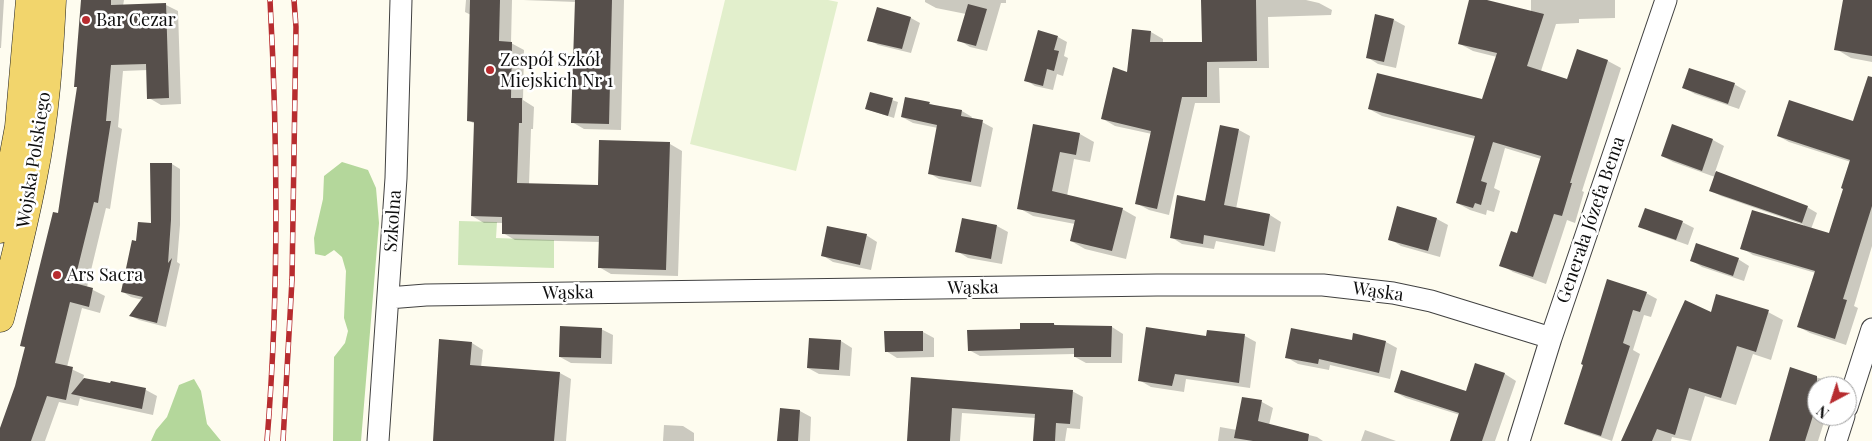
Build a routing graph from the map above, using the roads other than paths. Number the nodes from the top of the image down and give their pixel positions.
1 (30, 0) edge
2 (52, 0) edge
3 (401, 0) edge
4 (1666, 0) edge
5 (0, 229) edge
6 (4, 287) edge
7 (388, 298) junction
8 (0, 318) edge
9 (1872, 329) edge
10 (1551, 338) junction
11 (1857, 376) edge
12 (1841, 426) edge
13 (378, 441) edge
14 (1519, 441) edge
15 (1836, 441) edge

1 - 5 main road, Wojska Polskiego
2 - 6 main road, Wojska Polskiego
3 - 7 street, Szkolna
4 - 10 street, Generała Józefa Bema
6 - 8 main road, Wojska Polskiego
7 - 10 street, Wąska
7 - 13 street, Szkolna
9 - 11 street
10 - 14 street, Generała Józefa Bema
12 - 15 street

